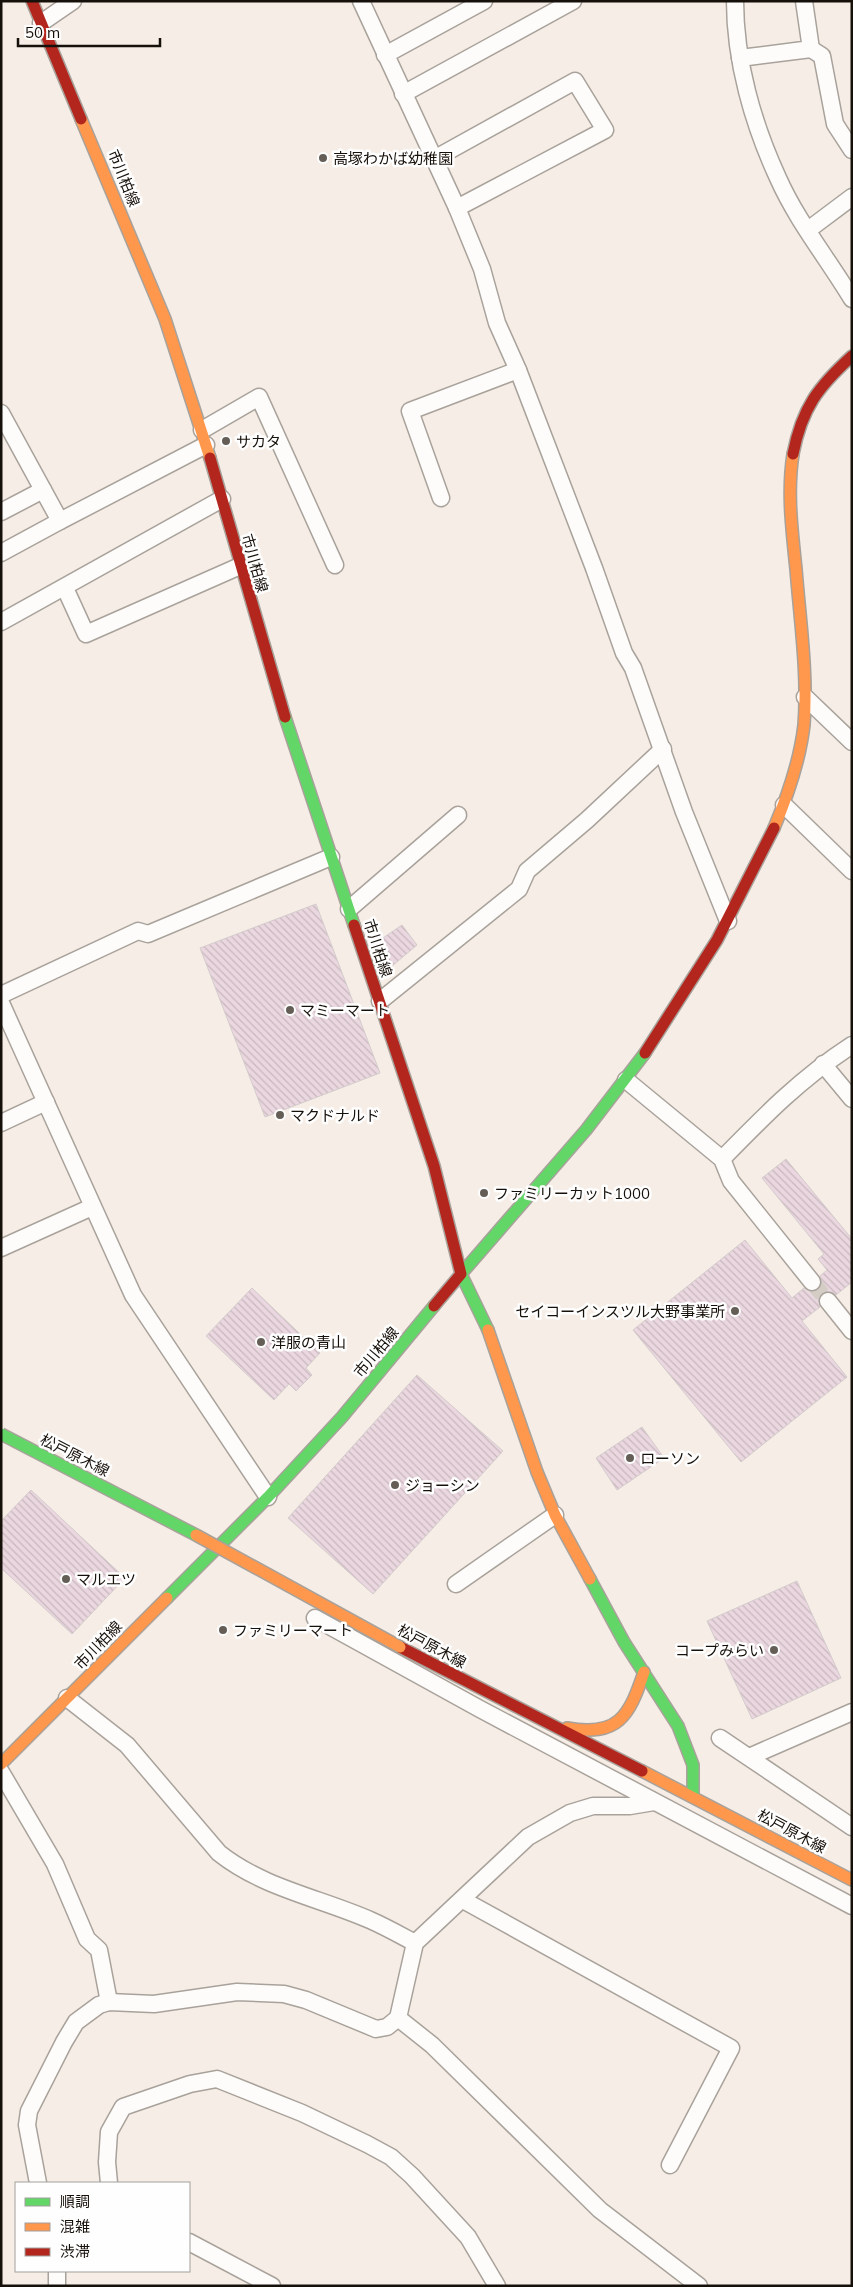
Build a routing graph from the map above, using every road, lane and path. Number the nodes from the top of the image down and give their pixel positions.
1 (32, 1) edge
2 (73, 1) edge
3 (361, 1) edge
4 (484, 1) edge
5 (573, 1) edge
6 (736, 1) edge
7 (804, 1) edge
8 (41, 23) junction
9 (811, 49) junction
10 (386, 55) junction
11 (740, 58) junction
12 (403, 94) junction
13 (852, 150) edge
14 (434, 159) junction
15 (852, 197) edge
16 (457, 208) junction
17 (808, 230) junction
18 (852, 299) edge
19 (852, 356) edge
20 (518, 370) junction
21 (1, 413) edge
22 (204, 438) junction
23 (44, 490) junction
24 (441, 498) dead end
25 (222, 499) junction
26 (1, 512) edge
27 (60, 520) junction
28 (1, 552) edge
29 (335, 565) dead end
30 (240, 566) junction
31 (66, 588) junction
32 (1, 622) edge
33 (805, 698) junction
34 (852, 742) edge
35 (663, 749) junction
36 (784, 805) junction
37 (458, 815) dead end
38 (331, 857) junction
39 (852, 871) edge
40 (349, 909) junction
41 (728, 921) junction
42 (1, 995) edge
43 (380, 1001) junction
44 (1, 1003) edge
45 (852, 1045) edge
46 (823, 1064) junction
47 (626, 1080) junction
48 (852, 1099) edge
49 (46, 1102) junction
50 (1, 1123) edge
51 (722, 1159) junction
52 (92, 1207) junction
53 (1, 1248) edge
54 (461, 1274) junction
55 (812, 1282) tunnel mouth
56 (828, 1301) tunnel mouth
57 (852, 1331) edge
58 (1, 1434) edge
59 (268, 1497) junction
60 (556, 1515) junction
61 (456, 1584) dead end
62 (315, 1618) dead end
63 (644, 1672) junction
64 (68, 1698) junction
65 (852, 1712) edge
66 (543, 1722) junction
67 (720, 1738) dead end
68 (749, 1757) junction
69 (1, 1764) edge
70 (1, 1772) edge
71 (693, 1795) junction
72 (654, 1802) junction
73 (852, 1827) edge
74 (852, 1880) edge
75 (463, 1900) junction
76 (852, 1906) edge
77 (415, 1943) junction
78 (109, 2002) junction
79 (398, 2018) junction
80 (670, 2165) dead end
81 (38, 2182) edge
82 (109, 2182) edge
83 (190, 2243) edge
84 (57, 2272) edge
85 (57, 2286) edge
86 (272, 2286) edge
87 (497, 2286) edge
88 (699, 2286) edge

1 - 8 main road, 市川柏線
2 - 8 street
3 - 10 street
4 - 10 street
5 - 12 street
6 - 11 street
7 - 9 street
8 - 22 main road, 市川柏線
9 - 11 street
9 - 13 street
10 - 12 street
11 - 17 street
12 - 14 street
14 - 16 street
14 - 16 street
15 - 17 street
16 - 20 street
17 - 18 street
19 - 33 main road
20 - 24 street
20 - 35 street
21 - 23 street
22 - 25 main road, 市川柏線
22 - 27 street
22 - 29 street
23 - 26 street
23 - 27 street
25 - 30 main road, 市川柏線
25 - 31 street
27 - 28 street
30 - 31 street
30 - 38 main road, 市川柏線
31 - 32 street
33 - 34 street
33 - 36 main road
35 - 41 street
35 - 43 street
36 - 39 street
36 - 41 main road
37 - 40 street
38 - 40 main road, 市川柏線
38 - 42 street
40 - 43 main road, 市川柏線
41 - 47 main road
43 - 54 main road, 市川柏線
44 - 49 street
45 - 46 street
46 - 48 street
46 - 51 street
47 - 51 street
47 - 54 main road
49 - 50 street
49 - 52 street
51 - 55 street
52 - 53 street
52 - 59 street
54 - 59 main road, 市川柏線
54 - 60 main road
56 - 57 street
58 - 66 main road, 松戸原木線, bridge
59 - 64 main road, 市川柏線
60 - 61 street
60 - 63 main road
62 - 72 street
63 - 66 main road
63 - 71 main road
64 - 69 main road, 市川柏線
64 - 77 street
65 - 68 street
66 - 71 main road, 松戸原木線
67 - 68 street
68 - 73 street
70 - 78 street
71 - 74 main road, 松戸原木線
72 - 75 street
72 - 76 street
75 - 77 street
75 - 80 street
77 - 79 street
78 - 79 street
78 - 81 street
79 - 88 street
82 - 87 street
83 - 86 street
84 - 85 street

